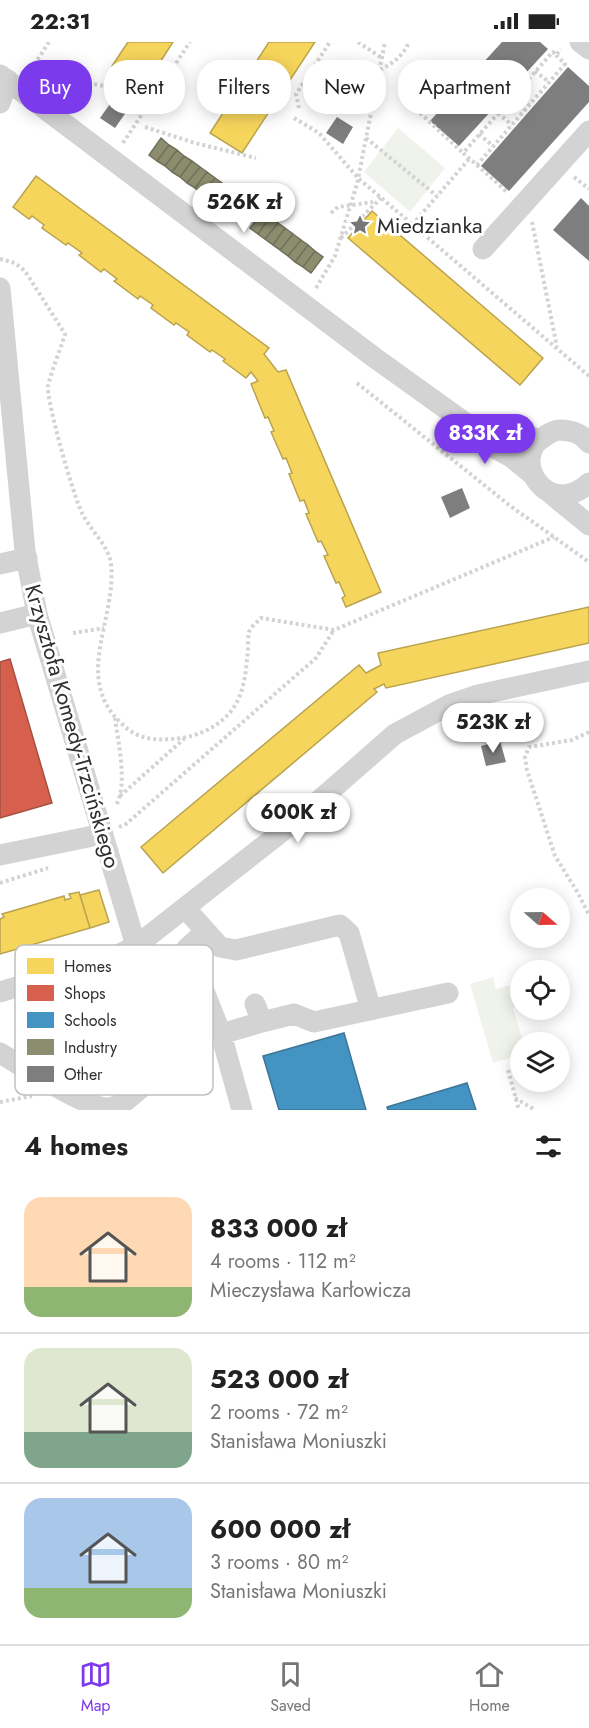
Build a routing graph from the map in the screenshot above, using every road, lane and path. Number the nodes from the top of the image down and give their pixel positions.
1 (49, 42) edge
2 (190, 42) edge
3 (330, 42) edge
4 (358, 42) edge
5 (385, 42) edge
6 (409, 42) edge
7 (580, 42) edge
8 (589, 49) edge
9 (382, 58) joint
10 (178, 60) edge
11 (386, 66) edge
12 (536, 71) junction
13 (531, 76) edge
14 (4, 78) edge
15 (549, 82) junction
16 (104, 86) edge
17 (0, 103) edge
18 (531, 103) edge
19 (299, 108) dead end
20 (142, 114) edge
21 (371, 114) edge
22 (421, 114) edge
23 (497, 114) edge
24 (499, 114) edge
25 (521, 114) edge
26 (294, 118) dead end
27 (512, 125) junction
28 (144, 127) dead end
29 (589, 131) edge
30 (479, 134) junction
31 (366, 138) junction
32 (493, 146) junction
33 (463, 153) junction
34 (112, 158) junction
35 (256, 158) dead end
36 (469, 159) junction
37 (477, 165) junction
38 (574, 177) dead end
39 (358, 178) junction
40 (589, 189) edge
41 (437, 196) junction
42 (381, 198) junction
43 (374, 203) junction
44 (524, 203) junction
45 (351, 204) junction
46 (331, 213) dead end
47 (412, 225) junction
48 (340, 239) junction
49 (483, 249) dead end
50 (0, 259) edge
51 (0, 288) edge
52 (312, 295) dead end
53 (557, 348) junction
54 (589, 376) edge
55 (357, 383) dead end
56 (467, 424) junction
57 (583, 433) edge
58 (540, 439) junction
59 (532, 474) junction
60 (589, 483) edge
61 (550, 493) junction
62 (589, 525) edge
63 (554, 537) junction
64 (27, 558) junction
65 (589, 562) edge
66 (0, 564) edge
67 (37, 614) junction
68 (0, 623) edge
69 (104, 628) junction
70 (334, 630) junction
71 (74, 633) dead end
72 (589, 671) edge
73 (115, 718) junction
74 (589, 732) edge
75 (184, 738) junction
76 (120, 796) junction
77 (102, 830) junction
78 (0, 855) edge
79 (185, 908) junction
80 (589, 915) edge
81 (205, 932) junction
82 (136, 945) edge
83 (137, 945) edge
84 (190, 945) edge
85 (15, 988) edge
86 (0, 992) edge
87 (448, 993) dead end
88 (371, 1010) junction
89 (213, 1014) edge
90 (221, 1034) junction
91 (0, 1053) edge
92 (15, 1062) edge
93 (508, 1070) dead end
94 (74, 1095) edge
95 (133, 1095) edge
96 (515, 1097) junction
97 (242, 1110) edge
98 (519, 1110) edge
99 (535, 1110) edge

1 - 16 path
2 - 10 path
3 - 19 path
4 - 9 path
5 - 9 path
6 - 11 path
7 - 8 street
12 - 13 path
12 - 15 path
12 - 15 path
14 - 17 street
14 - 34 street
15 - 18 path
20 - 34 path
21 - 31 path
22 - 33 path
23 - 30 path
24 - 27 path
25 - 27 path
26 - 39 path
27 - 32 path
28 - 35 path
29 - 44 street
30 - 32 path
30 - 33 path
31 - 39 path
31 - 41 path
32 - 37 path
33 - 36 path
34 - 56 street
36 - 37 path
36 - 41 path
37 - 44 path
38 - 40 path
39 - 42 path
39 - 45 path
41 - 47 path
42 - 43 path
42 - 47 path
43 - 45 path
43 - 48 path
44 - 49 street
44 - 53 path
45 - 46 path
45 - 48 path
47 - 53 path
48 - 52 path
50 - 69 path
51 - 64 street, Krzysztofa Komedy-Trzcińskiego
53 - 54 path
55 - 63 path
56 - 58 street
56 - 59 street
57 - 58 street
58 - 59 street
59 - 61 street
60 - 61 street
61 - 62 street
63 - 65 path
63 - 70 path
64 - 66 street
64 - 67 street, Krzysztofa Komedy-Trzcińskiego
67 - 68 street
67 - 77 street, Krzysztofa Komedy-Trzcińskiego
69 - 71 path
69 - 73 path
70 - 75 path
70 - 77 path
72 - 79 street
73 - 75 path
73 - 76 path
74 - 80 path
75 - 76 path
76 - 77 path
77 - 78 street
77 - 82 street, Krzysztofa Komedy-Trzcińskiego
79 - 81 street
79 - 83 street
81 - 84 street
81 - 88 street
85 - 86 street
87 - 88 street
88 - 90 street
89 - 90 street
90 - 97 street
91 - 92 street
93 - 96 path
94 - 95 street
96 - 98 path
96 - 99 path

